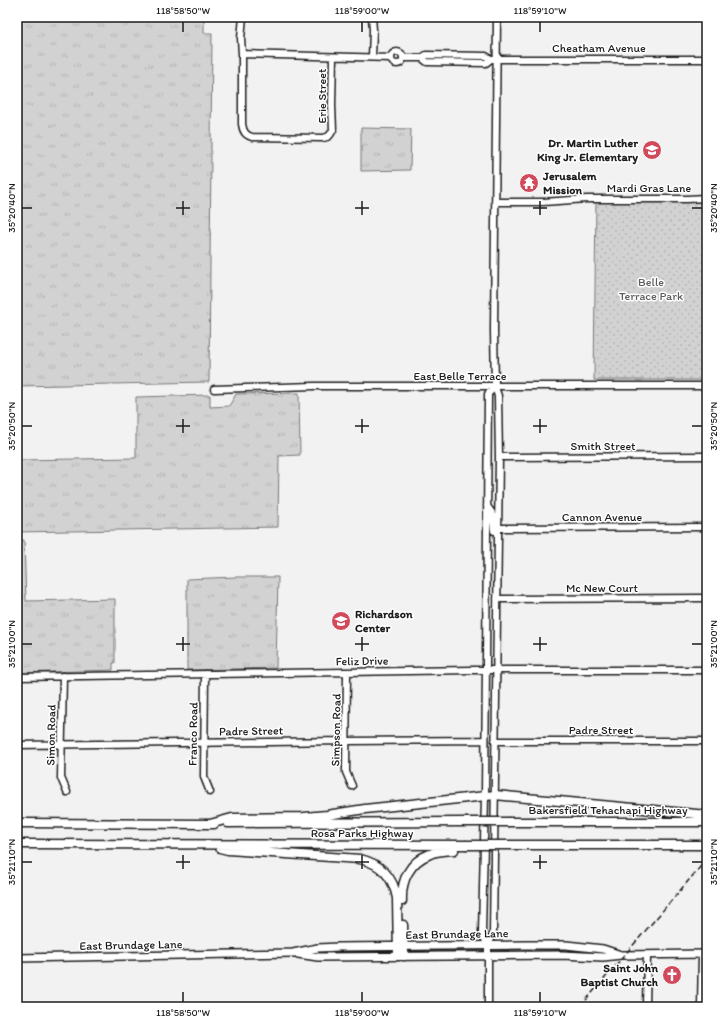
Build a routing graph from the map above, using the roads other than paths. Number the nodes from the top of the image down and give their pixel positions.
1 (243, 17) edge
2 (372, 17) edge
3 (497, 17) edge
4 (242, 54) junction
5 (333, 57) junction
6 (372, 57) junction
7 (494, 59) junction
8 (707, 59) edge
9 (707, 199) edge
10 (495, 202) junction
11 (707, 386) edge
12 (495, 387) junction
13 (214, 389) dead end
14 (707, 456) edge
15 (498, 457) junction
16 (487, 506) junction
17 (707, 527) edge
18 (498, 528) junction
19 (497, 554) junction
20 (707, 598) edge
21 (497, 599) junction
22 (486, 670) junction
23 (496, 670) junction
24 (707, 670) edge
25 (347, 672) junction
26 (205, 674) junction
27 (63, 676) junction
28 (17, 677) edge
29 (485, 740) junction
30 (346, 741) junction
31 (495, 741) junction
32 (707, 741) edge
33 (204, 743) junction
34 (62, 745) junction
35 (17, 746) edge
36 (352, 786) dead end
37 (67, 792) dead end
38 (210, 792) dead end
39 (495, 795) junction
40 (484, 796) junction
41 (707, 815) edge
42 (509, 822) joint
43 (707, 822) edge
44 (17, 823) edge
45 (210, 824) junction
46 (17, 844) edge
47 (208, 844) junction
48 (703, 845) edge
49 (465, 847) junction
50 (488, 945) junction
51 (401, 946) junction
52 (293, 953) junction
53 (705, 954) edge
54 (488, 955) junction
55 (620, 955) junction
56 (647, 955) junction
57 (401, 956) junction
58 (17, 958) edge
59 (488, 1007) edge
60 (646, 1007) edge
61 (701, 1007) edge

1 - 4 street
2 - 6 street
3 - 7 street
4 - 5 street
4 - 5 street, Erie Street
5 - 6 street
6 - 7 street, Cheatham Avenue
7 - 8 street, Cheatham Avenue
7 - 10 street
9 - 10 street, Mardi Gras Lane
10 - 12 street
11 - 12 street, East Belle Terrace
12 - 13 street, East Belle Terrace
12 - 15 street
12 - 16 street
14 - 15 street, Smith Street
15 - 18 street
16 - 19 street
16 - 22 street
17 - 18 street, Cannon Avenue
18 - 19 street
19 - 21 street
20 - 21 street, Mc New Court
21 - 23 street
22 - 23 street, Feliz Drive
22 - 25 street, Feliz Drive
22 - 29 street
23 - 24 street, Feliz Drive
23 - 31 street
25 - 26 street, Feliz Drive
25 - 30 street, Simpson Road
26 - 27 street, Feliz Drive
26 - 33 street, Franco Road
27 - 28 street, Feliz Drive
27 - 34 street, Simon Road
29 - 30 street, Padre Street
29 - 40 street
30 - 33 street, Padre Street
30 - 36 street, Simpson Road
31 - 32 street, Padre Street
31 - 39 street
33 - 34 street, Padre Street
33 - 38 street, Franco Road
34 - 35 street, Padre Street
34 - 37 street, Simon Road
39 - 40 highway
39 - 41 highway
39 - 50 street
40 - 45 highway
40 - 50 street
42 - 43 highway, Bakersfield Tehachapi Highway
42 - 45 highway, Rosa Parks Highway, bridge
44 - 45 highway, Rosa Parks Highway
46 - 47 highway, Rosa Parks Highway
47 - 49 highway, Rosa Parks Highway
47 - 51 highway
48 - 49 highway, bridge
49 - 51 highway
50 - 51 main road, East Brundage Lane
50 - 54 street
50 - 55 main road, East Brundage Lane
51 - 52 main road, East Brundage Lane
51 - 57 highway
52 - 57 main road, East Brundage Lane
52 - 58 main road, East Brundage Lane
53 - 56 main road, East Brundage Lane
53 - 61 street
54 - 55 main road, East Brundage Lane
54 - 57 main road, East Brundage Lane
54 - 59 street
55 - 56 main road, East Brundage Lane
56 - 60 street

